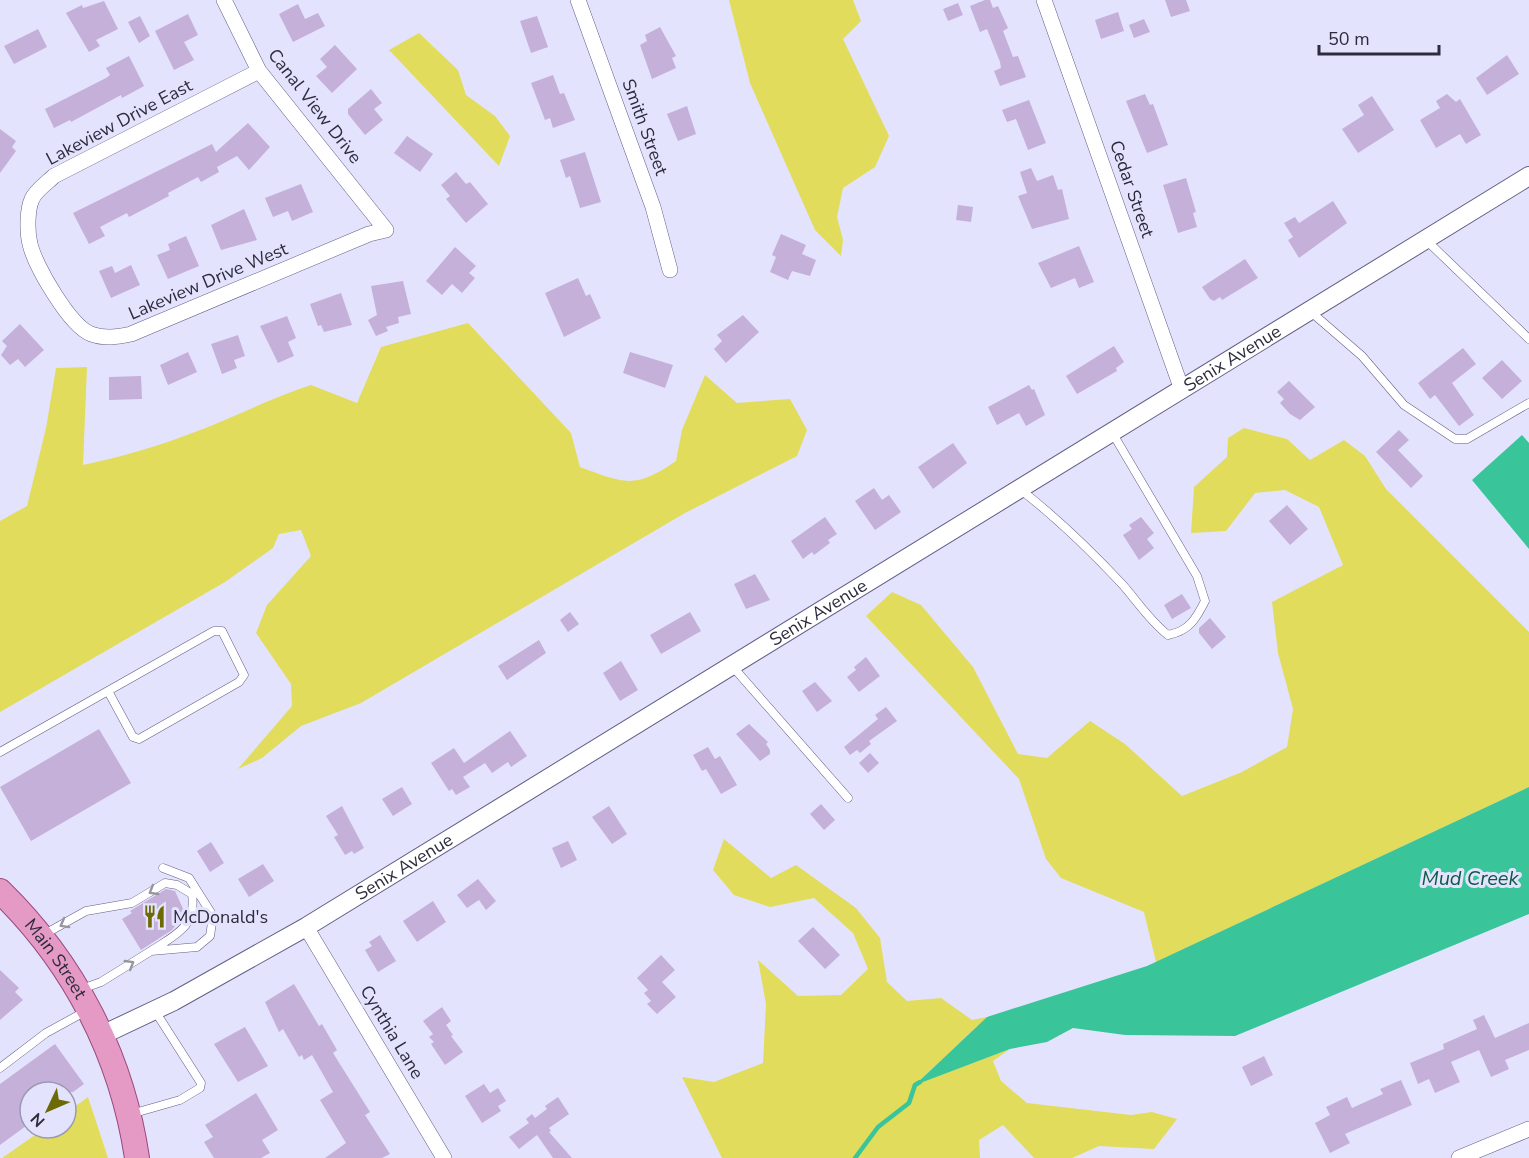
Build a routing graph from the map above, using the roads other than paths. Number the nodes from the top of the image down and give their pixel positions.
1 (224, 0) edge
2 (578, 0) edge
3 (1044, 0) edge
4 (259, 71) junction
5 (1529, 176) edge
6 (386, 230) joint
7 (1425, 240) junction
8 (670, 270) dead end
9 (56, 297) joint
10 (1310, 311) junction
11 (1529, 339) edge
12 (1182, 390) junction
13 (1529, 403) edge
14 (1113, 434) junction
15 (1021, 490) junction
16 (733, 667) junction
17 (108, 691) junction
18 (0, 752) edge
19 (848, 798) dead end
20 (163, 868) dead end
21 (6, 901) edge
22 (306, 927) junction
23 (41, 936) junction
24 (151, 951) junction
25 (84, 1000) junction
26 (155, 1011) junction
27 (102, 1035) junction
28 (0, 1068) edge
29 (129, 1114) junction
30 (1529, 1130) edge
31 (137, 1158) edge
32 (444, 1158) edge
33 (1459, 1158) edge

1 - 4 street, Canal View Drive
2 - 8 street, Smith Street
3 - 12 street, Cedar Street
4 - 6 street, Canal View Drive
4 - 9 street, Lakeview Drive East
5 - 7 street, Senix Avenue
6 - 9 street, Lakeview Drive West
7 - 10 street, Senix Avenue
7 - 11 lane
10 - 12 street, Senix Avenue
10 - 13 lane
12 - 14 street, Senix Avenue
14 - 15 street, Senix Avenue
14 - 15 lane
15 - 16 street, Senix Avenue
16 - 19 lane
16 - 22 street, Senix Avenue
17 - 17 lane
17 - 18 lane
20 - 24 lane
21 - 23 main road, Main Street
22 - 26 street, Senix Avenue
22 - 32 street, Cynthia Lane
24 -> 23 lane
23 - 25 main road, Main Street
25 -> 24 lane
25 - 27 main road, Main Street
25 - 28 lane
26 - 27 street, Senix Avenue
26 - 29 lane
27 - 29 main road, Main Street
29 - 31 main road, Main Street
30 - 33 street

